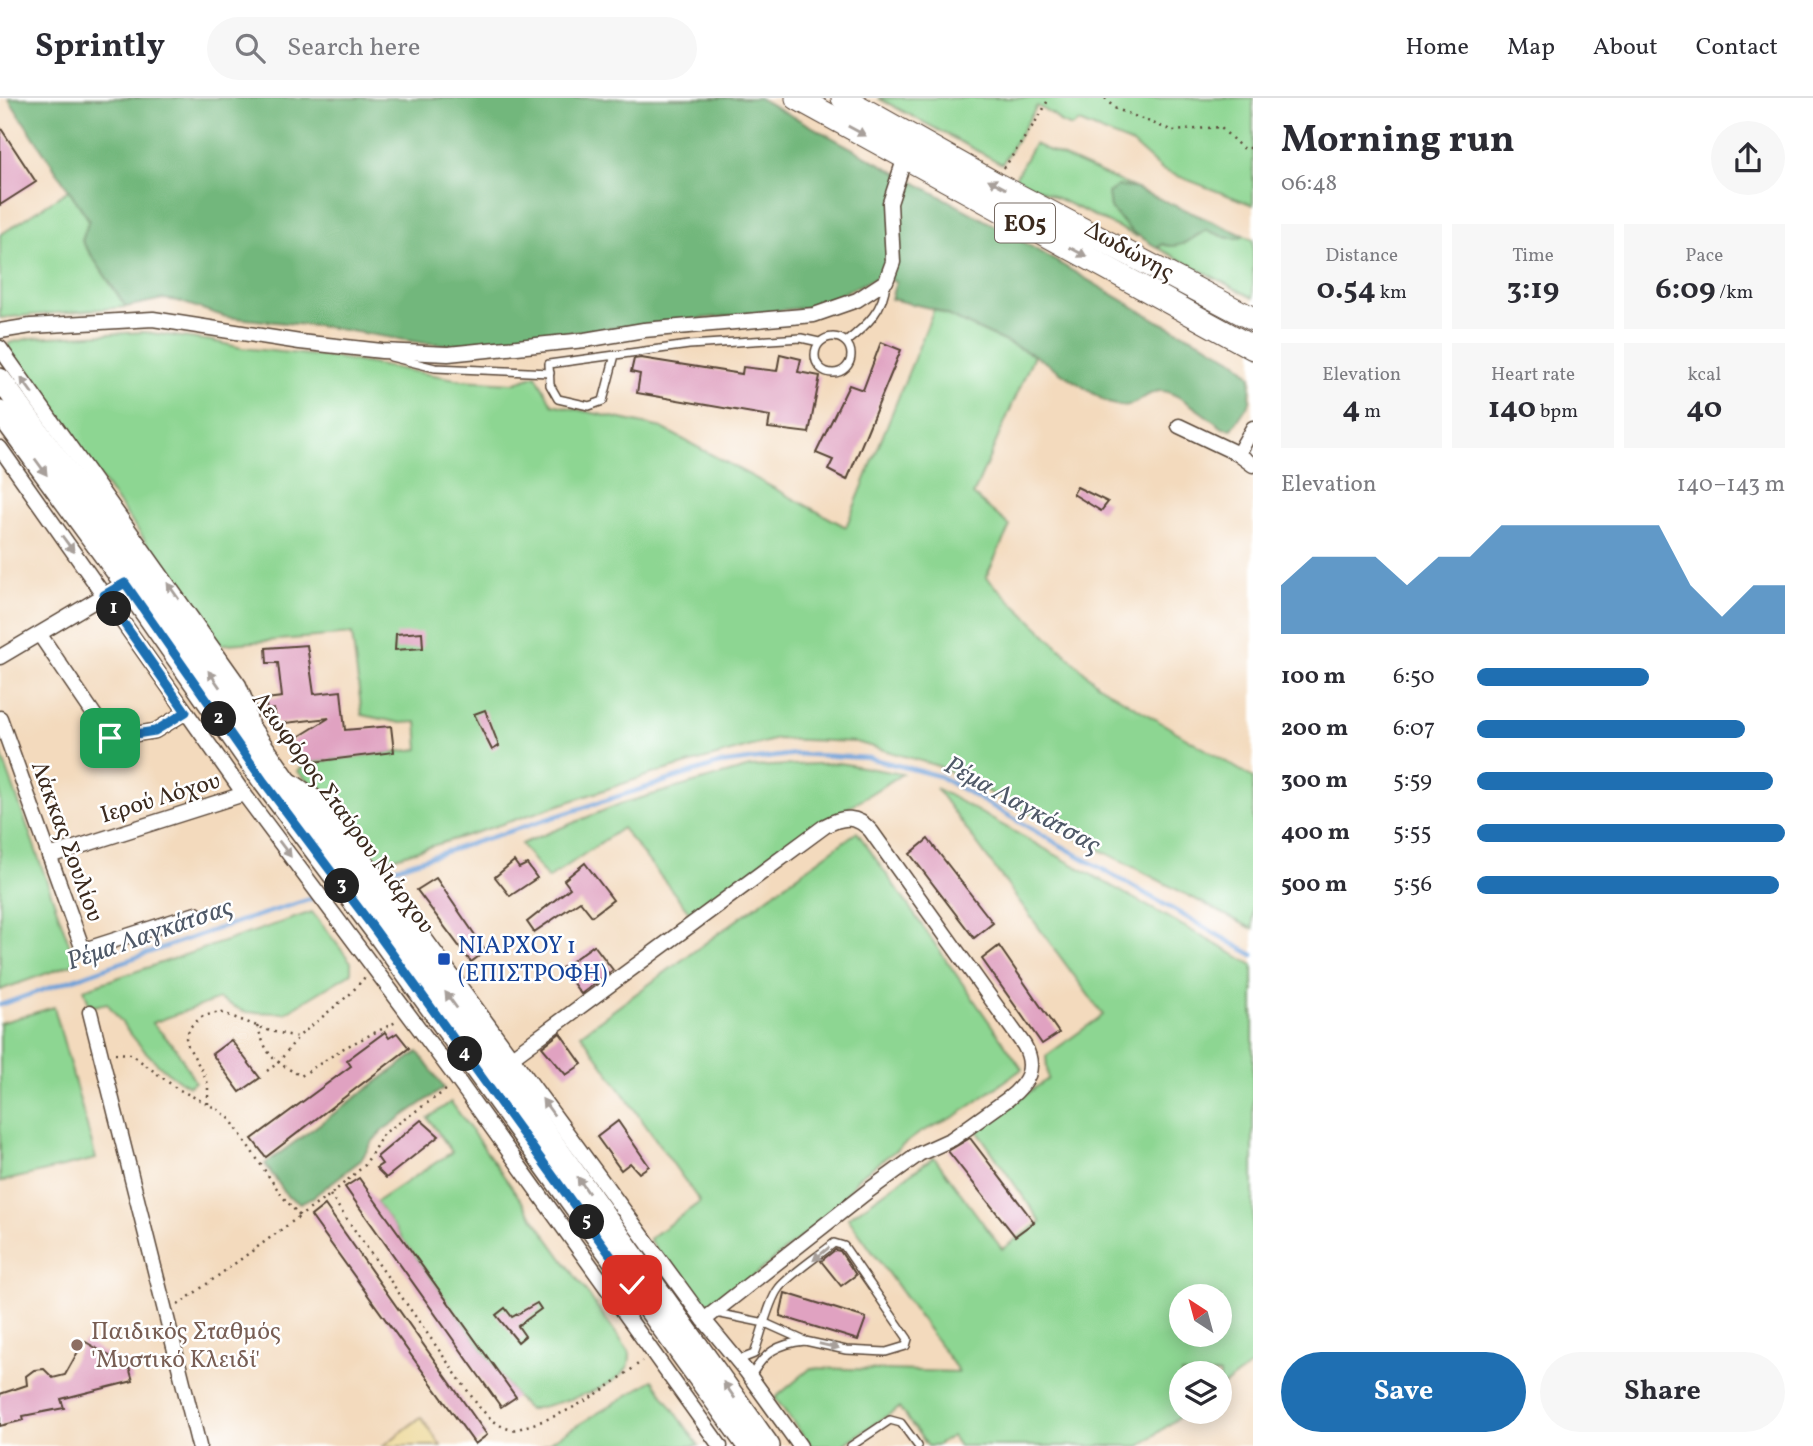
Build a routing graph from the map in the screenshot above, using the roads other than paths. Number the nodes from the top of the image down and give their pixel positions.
1 (797, 98) edge
2 (843, 98) edge
3 (905, 157) junction
4 (886, 281) junction
5 (1253, 319) edge
6 (0, 331) edge
7 (820, 342) junction
8 (846, 342) junction
9 (0, 348) edge
10 (1253, 348) edge
11 (363, 349) junction
12 (615, 355) junction
13 (550, 373) junction
14 (0, 379) edge
15 (0, 412) edge
16 (1179, 426) dead end
17 (1253, 428) edge
18 (0, 448) edge
19 (1238, 454) junction
20 (1253, 464) edge
21 (125, 583) junction
22 (104, 595) junction
23 (40, 635) junction
24 (0, 657) edge
25 (186, 712) junction
26 (0, 718) edge
27 (253, 734) junction
28 (281, 774) junction
29 (244, 794) junction
30 (49, 856) junction
31 (196, 914) dead end
32 (90, 1012) dead end
33 (512, 1057) junction
34 (710, 1316) junction
35 (765, 1323) junction
36 (805, 1341) junction
37 (738, 1360) junction
38 (750, 1377) junction
39 (199, 1446) edge
40 (720, 1446) edge
41 (748, 1446) edge
42 (769, 1446) edge
43 (800, 1446) edge
44 (851, 1446) edge
45 (918, 1446) edge

1 -> 3 main road, Δωδώνης / ΕΟ5
5 -> 2 main road, Δωδώνης / ΕΟ5
3 - 4 street
3 -> 10 main road, Δωδώνης / ΕΟ5
4 - 8 lane
4 - 11 street
6 - 11 street
7 - 8 lane
7 - 8 lane
7 - 12 lane
27 -> 9 street
11 - 13 lane
12 - 13 lane
12 - 13 lane
27 -> 14 main road, Λεωφόρος Σταύρου Νιάρχου
15 -> 21 main road, Λεωφόρος Σταύρου Νιάρχου
16 - 19 street
17 - 19 street
18 -> 22 street
19 - 20 street
21 - 22 street
21 - 41 main road, Λεωφόρος Σταύρου Νιάρχου
22 - 23 street
22 - 25 street
23 - 24 street
23 - 25 street
25 - 29 street
26 - 30 street, Λάκκας Σουλίου
27 - 28 main road, Λεωφόρος Σταύρου Νιάρχου
28 - 33 street
42 -> 28 main road, Λεωφόρος Σταύρου Νιάρχου
29 - 30 street, Ιερού Λόχου
29 -> 40 street
30 - 31 street, Λάκκας Σουλίου
32 - 39 street
34 -> 33 street
33 - 34 street
34 - 35 lane
34 - 37 street
35 - 36 lane
36 -> 35 lane
35 - 37 lane
36 - 38 lane
37 - 38 street
38 - 43 street
44 - 45 lane

